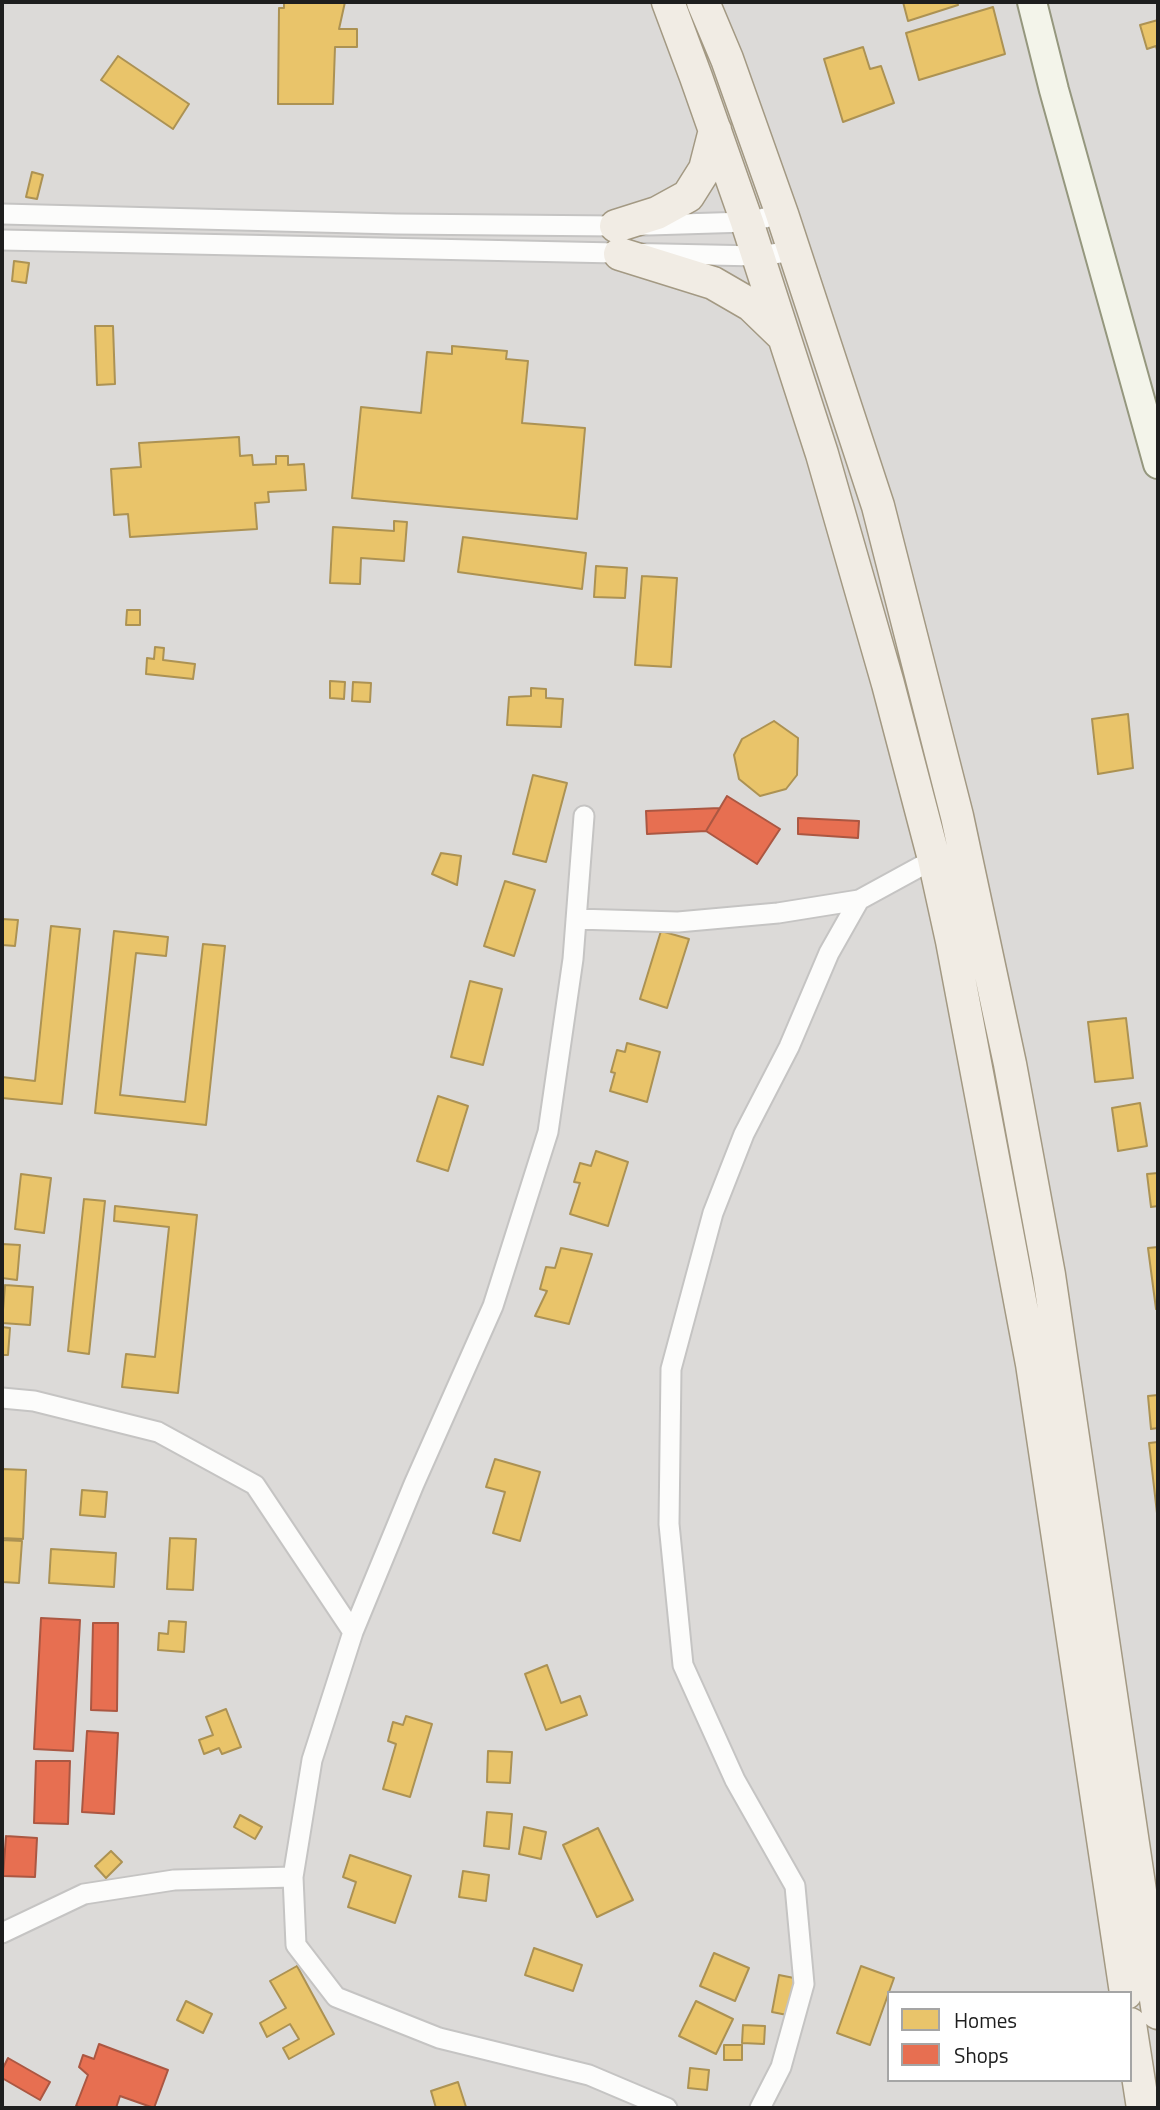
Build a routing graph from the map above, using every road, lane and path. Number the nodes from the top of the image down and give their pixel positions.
1 (668, 2) edge
2 (703, 2) edge
3 (1032, 2) edge
4 (715, 130) junction
5 (2, 214) edge
6 (782, 214) junction
7 (747, 222) junction
8 (2, 240) edge
9 (618, 240) junction
10 (794, 251) junction
11 (758, 256) junction
12 (785, 338) junction
13 (1158, 464) edge
14 (584, 816) dead end
15 (934, 859) junction
16 (859, 900) junction
17 (576, 919) junction
18 (2, 1398) edge
19 (353, 1632) junction
20 (293, 1877) junction
21 (2, 1933) edge
22 (1126, 1991) edge
23 (1158, 2013) edge
24 (1132, 2037) edge
25 (667, 2108) edge
26 (760, 2108) edge
27 (1143, 2108) edge

1 - 4 main road
2 - 6 main road
3 - 13 street
4 - 7 main road
4 - 9 main road
5 - 9 street
6 - 7 street
6 - 10 main road
7 - 9 street
7 - 11 main road
8 - 9 street
9 - 11 street
9 - 12 main road
10 - 11 street
10 - 23 main road
11 - 12 main road
12 - 15 main road
14 - 17 street
15 - 16 street
15 - 22 main road
16 - 17 street
16 - 26 street
17 - 19 street
18 - 19 street
19 - 20 street
20 - 21 street
20 - 25 street
24 - 27 main road

